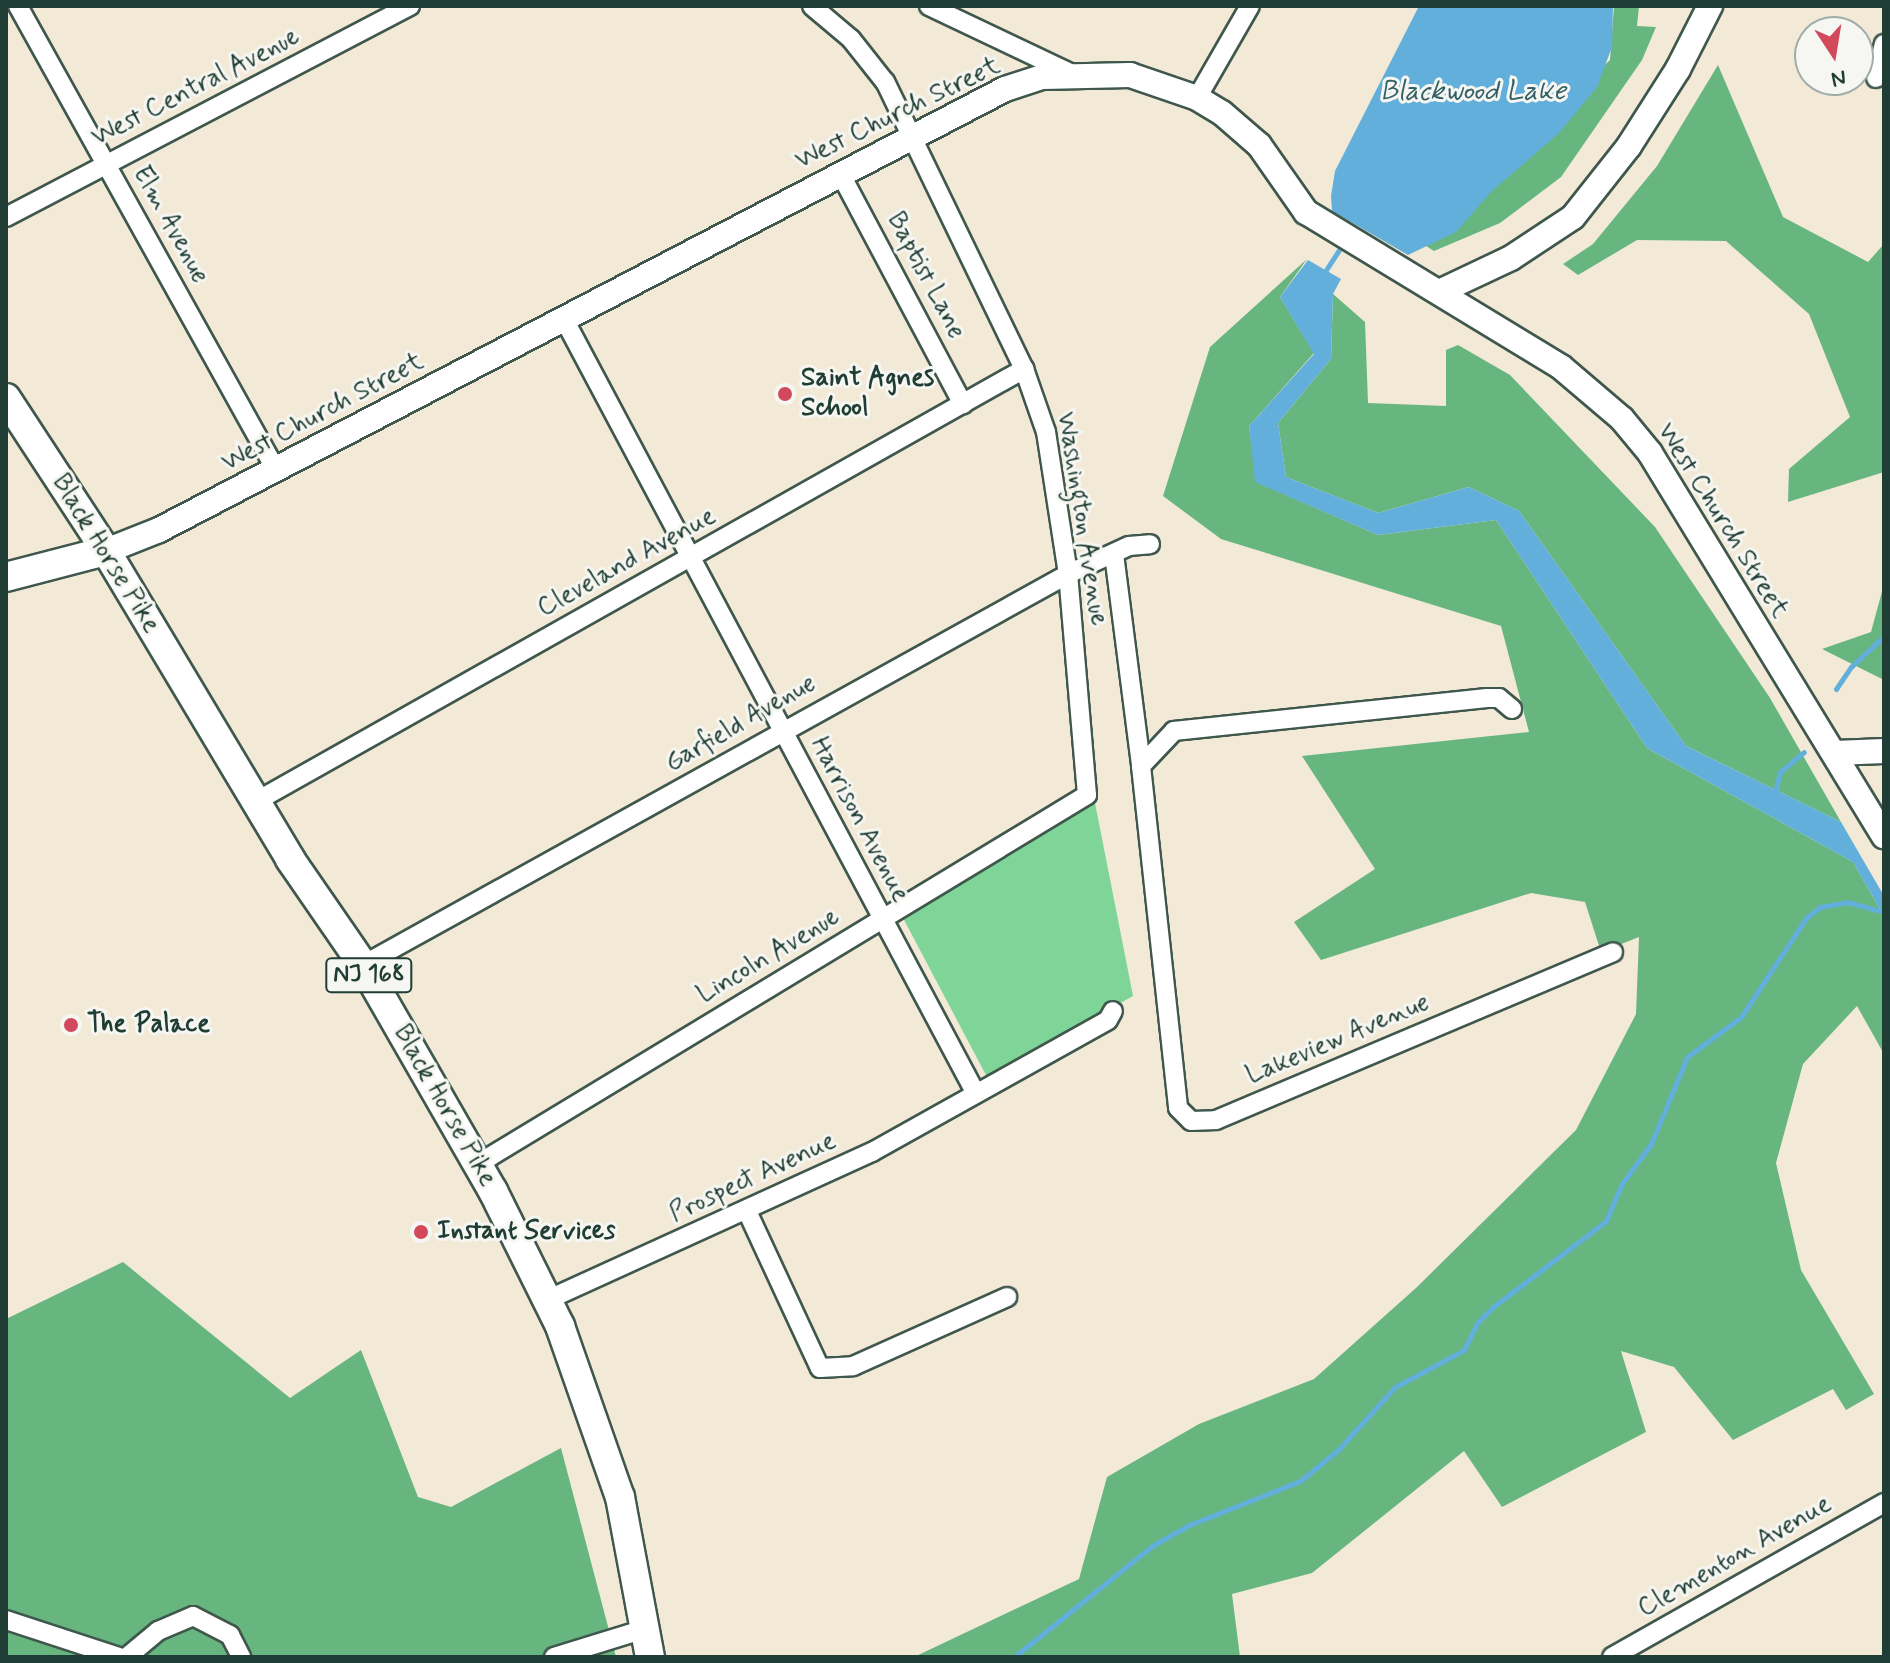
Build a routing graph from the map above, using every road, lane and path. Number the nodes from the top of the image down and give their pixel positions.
1 (18, 6) edge
2 (410, 6) edge
3 (812, 6) edge
4 (929, 6) edge
5 (1250, 6) edge
6 (1710, 6) edge
7 (1884, 44) edge
8 (1072, 74) junction
9 (1876, 78) dead end
10 (1197, 98) junction
11 (907, 137) junction
12 (106, 163) junction
13 (840, 173) junction
14 (6, 217) edge
15 (1439, 292) junction
16 (564, 319) junction
17 (1024, 369) junction
18 (6, 398) edge
19 (963, 404) junction
20 (276, 470) junction
21 (1150, 544) dead end
22 (106, 551) junction
23 (1114, 554) junction
24 (690, 557) junction
25 (1068, 574) junction
26 (6, 577) edge
27 (1512, 709) dead end
28 (783, 731) junction
29 (1884, 751) edge
30 (1835, 753) junction
31 (1141, 766) junction
32 (1087, 795) joint
33 (1884, 798) edge
34 (255, 802) junction
35 (1884, 828) edge
36 (1884, 836) edge
37 (882, 919) junction
38 (1613, 952) dead end
39 (363, 965) junction
40 (1168, 1009) joint
41 (1113, 1011) dead end
42 (974, 1090) junction
43 (478, 1164) junction
44 (747, 1211) junction
45 (1007, 1297) dead end
46 (547, 1300) junction
47 (1884, 1503) edge
48 (6, 1620) edge
49 (645, 1629) junction
50 (119, 1657) edge
51 (127, 1657) edge
52 (241, 1657) edge
53 (554, 1657) edge
54 (650, 1657) edge
55 (1612, 1657) edge

1 - 12 street, Elm Avenue
2 - 12 street, West Central Avenue
3 - 11 street, Washington Avenue
4 - 8 street
5 - 10 street
6 - 15 main road
7 - 9 street
8 - 10 main road, West Church Street
8 - 11 main road, West Church Street
10 - 15 main road, West Church Street
11 - 13 main road, West Church Street
11 - 17 street, Washington Avenue
12 - 14 street, West Central Avenue
12 - 20 street, Elm Avenue
13 - 16 main road, West Church Street
13 - 19 street, Baptist Lane
15 - 30 main road, West Church Street
16 - 20 main road, West Church Street
16 - 24 street, Harrison Avenue
17 - 19 street, Cleveland Avenue
17 - 25 street, Washington Avenue
18 - 22 main road, Black Horse Pike / NJ 168
19 - 24 street, Cleveland Avenue
20 - 22 main road, West Church Street
21 - 23 street, Garfield Avenue
22 - 26 main road
22 - 34 main road, Black Horse Pike / NJ 168
23 - 25 street, Garfield Avenue
23 - 31 street, Washington Avenue
24 - 28 street, Harrison Avenue
24 - 34 street, Cleveland Avenue
25 - 28 street, Garfield Avenue
25 - 32 street, Washington Avenue
27 - 31 street
28 - 37 street, Harrison Avenue
28 - 39 street, Garfield Avenue
29 - 30 main road
30 - 36 main road, West Church Street
31 - 40 street, Washington Avenue
32 - 37 street, Lincoln Avenue
33 - 35 main road
34 - 39 main road, Black Horse Pike / NJ 168
37 - 42 street, Harrison Avenue
37 - 43 street, Lincoln Avenue
38 - 40 street, Lakeview Avenue
39 - 43 main road, Black Horse Pike / NJ 168
41 - 42 street
42 - 44 street, Prospect Avenue
43 - 46 main road, Black Horse Pike / NJ 168
44 - 45 street
44 - 46 street, Prospect Avenue
46 - 49 main road, Black Horse Pike / NJ 168
47 - 55 street, Clementon Avenue
48 - 50 street
49 - 53 street
49 - 54 main road, Black Horse Pike / NJ 168
51 - 52 street

